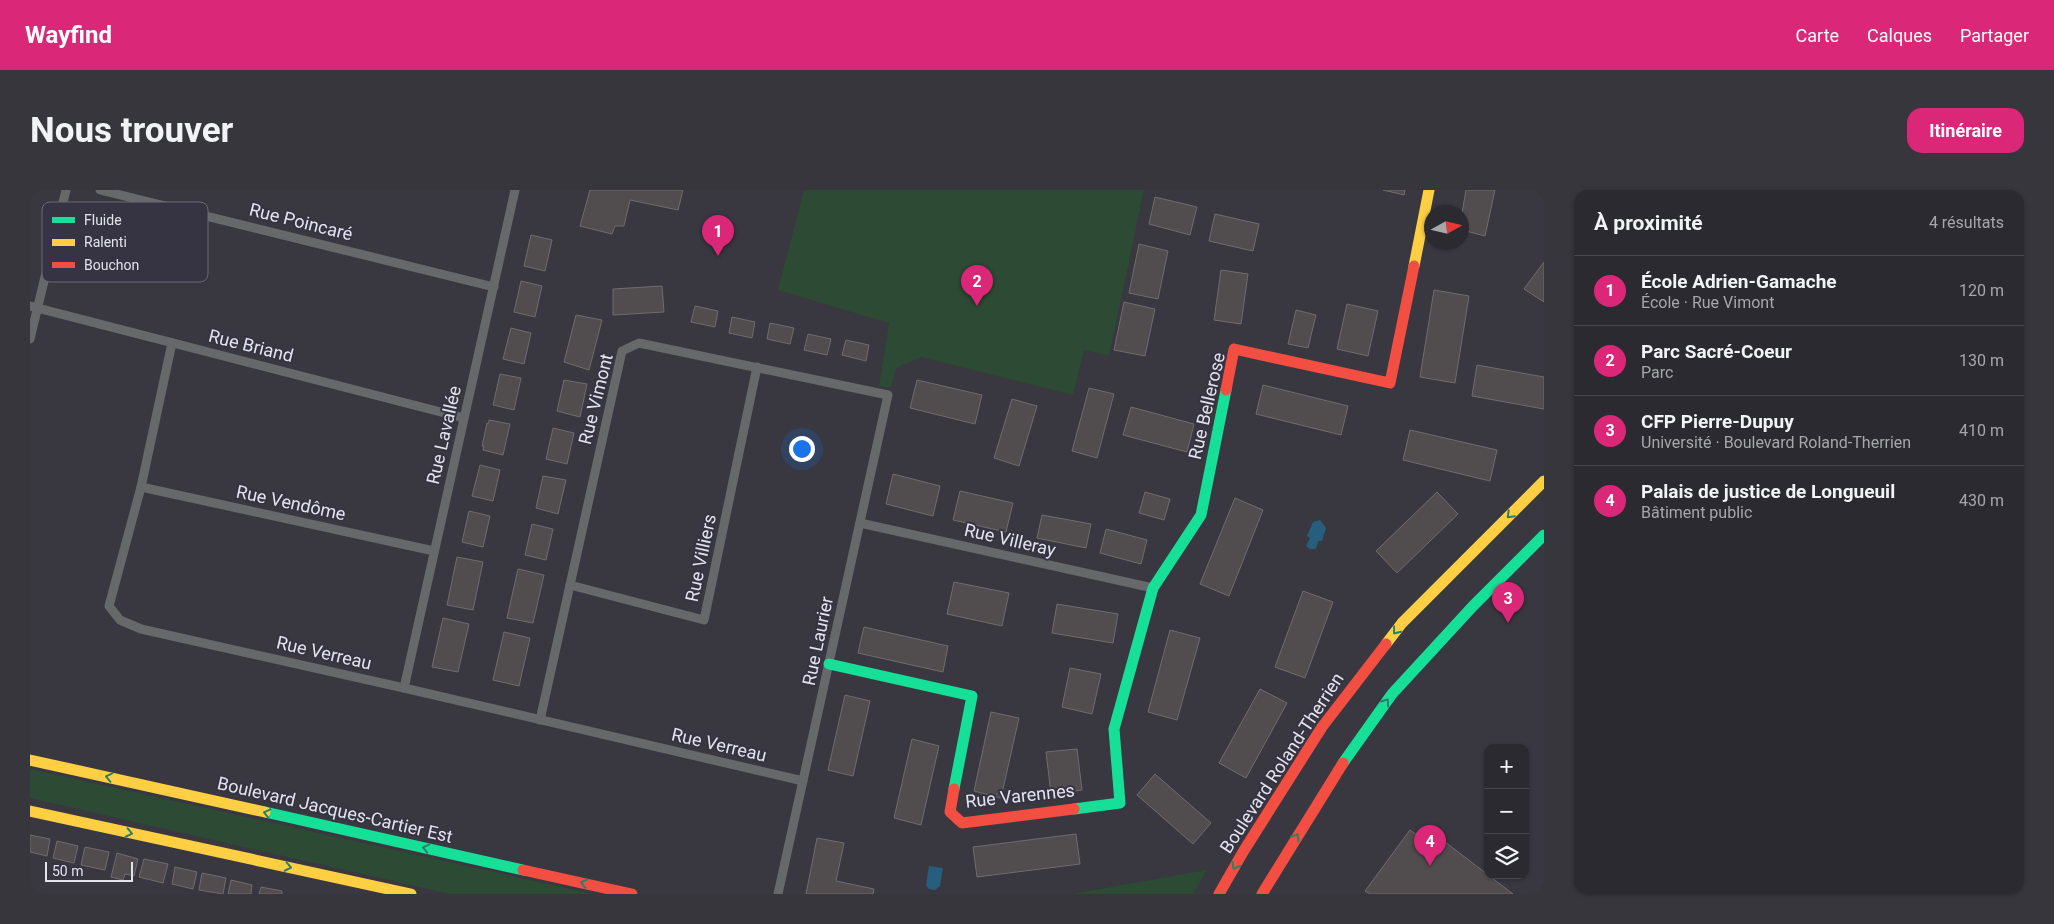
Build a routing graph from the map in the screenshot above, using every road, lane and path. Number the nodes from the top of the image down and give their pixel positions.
1 (100, 190) edge
2 (515, 190) edge
3 (1429, 190) edge
4 (149, 202) edge
5 (208, 216) edge
6 (42, 278) edge
7 (494, 286) junction
8 (34, 307) edge
9 (30, 339) edge
10 (172, 342) junction
11 (757, 367) junction
12 (888, 395) joint
13 (464, 418) junction
14 (1544, 481) edge
15 (140, 487) junction
16 (860, 523) junction
17 (1544, 535) edge
18 (434, 551) junction
19 (570, 585) junction
20 (1153, 588) junction
21 (829, 664) junction
22 (404, 688) junction
23 (540, 720) junction
24 (30, 760) edge
25 (803, 781) junction
26 (1120, 803) joint
27 (30, 811) edge
28 (411, 894) edge
29 (632, 894) edge
30 (778, 894) edge
31 (1219, 894) edge
32 (1262, 894) edge

1 - 4 street, Rue Poincaré
2 - 7 street, Rue Lavallée
3 - 20 main road, Rue Bellerose
5 - 7 street, Rue Poincaré
6 - 8 street
7 - 13 street, Rue Lavallée
8 - 9 street
8 - 10 street, Rue Briand
10 - 13 street, Rue Briand
10 - 15 street, Rue Verreau
11 - 12 street, Rue Vimont
11 - 19 street, Rue Vimont
11 - 19 street, Rue Villiers
12 - 16 street, Rue Laurier
13 - 18 street, Rue Lavallée
14 -> 31 main road, Boulevard Roland-Therrien
15 - 18 street, Rue Vendôme
15 - 22 street, Rue Verreau
16 - 20 street, Rue Villeray
16 - 21 street, Rue Laurier
32 -> 17 main road
18 - 22 street, Rue Lavallée
19 - 23 street, Rue Vimont
20 - 26 main road, Rue Bellerose
21 - 25 street, Rue Laurier
21 - 26 main road, Rue Varennes
22 - 23 street, Rue Verreau
23 - 25 street, Rue Verreau
29 -> 24 main road, Boulevard Jacques-Cartier Est
25 - 30 street, Rue Laurier
27 -> 28 main road

